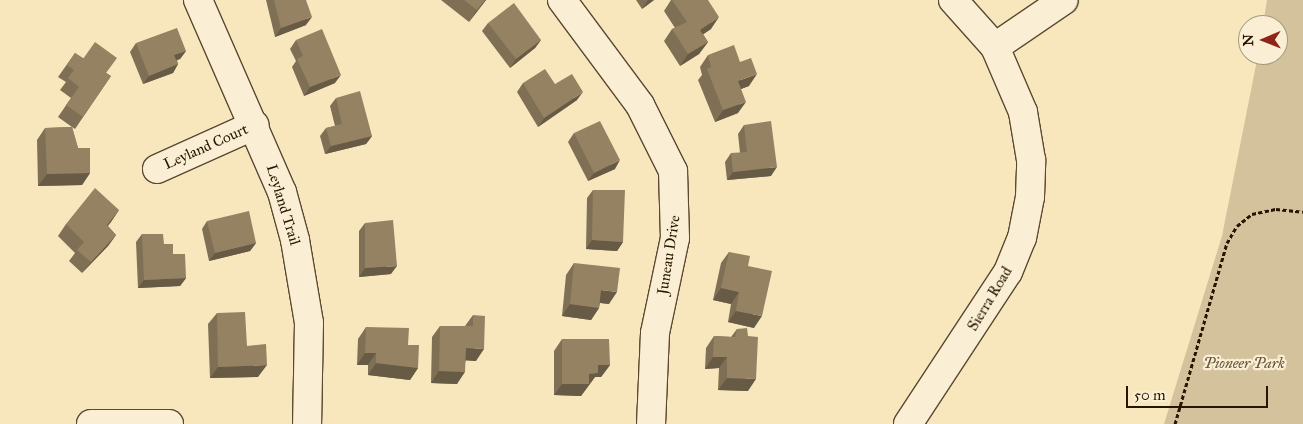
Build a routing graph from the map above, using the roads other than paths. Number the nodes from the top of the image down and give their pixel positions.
1 (198, 0) edge
2 (562, 0) edge
3 (953, 0) edge
4 (1064, 0) edge
5 (995, 47) junction
6 (255, 125) junction
7 (157, 169) dead end
8 (91, 424) edge
9 (168, 424) edge
10 (307, 424) edge
11 (651, 424) edge
12 (908, 424) edge

1 - 6 street, Leyland Trail
2 - 11 street, Juneau Drive
3 - 5 street, Sierra Road
4 - 5 street
5 - 12 street, Sierra Road
6 - 7 street, Leyland Court
6 - 10 street, Leyland Trail
8 - 9 street

